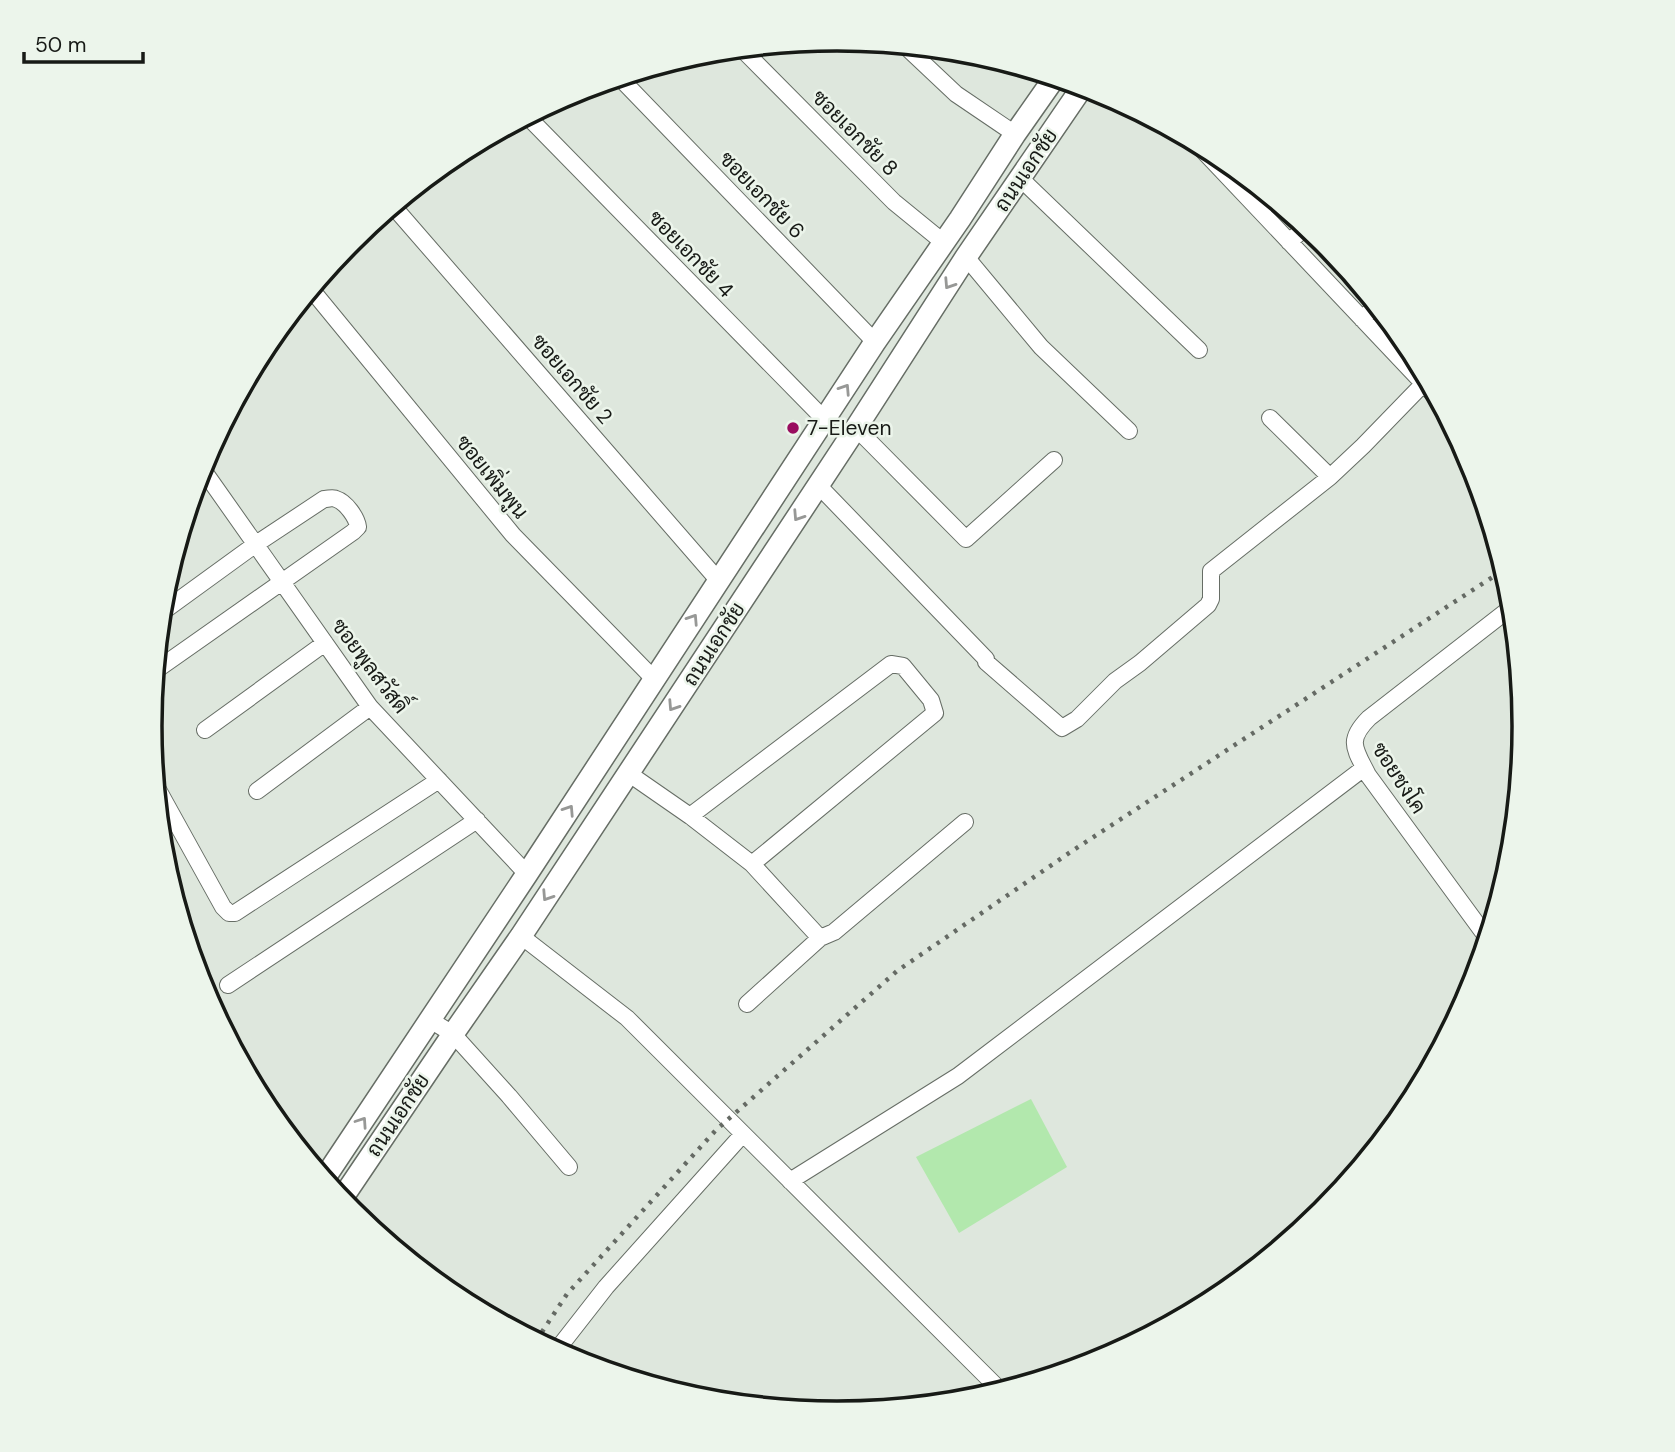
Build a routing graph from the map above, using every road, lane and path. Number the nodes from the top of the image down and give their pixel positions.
1 (915, 56) edge
2 (750, 57) edge
3 (627, 85) edge
4 (1049, 85) edge
5 (1077, 95) edge
6 (534, 123) edge
7 (1015, 134) junction
8 (1020, 178) junction
9 (1240, 184) edge
10 (399, 213) edge
11 (1299, 233) edge
12 (943, 242) junction
13 (1289, 242) junction
14 (967, 257) junction
15 (317, 297) edge
16 (1370, 311) edge
17 (1362, 319) junction
18 (875, 342) junction
19 (1199, 350) dead end
20 (1406, 362) edge
21 (1421, 387) edge
22 (1270, 418) dead end
23 (825, 420) junction
24 (856, 428) junction
25 (1129, 431) dead end
26 (1054, 460) dead end
27 (1329, 477) junction
28 (208, 483) edge
29 (818, 485) junction
30 (256, 544) junction
31 (718, 580) junction
32 (282, 581) junction
33 (173, 604) edge
34 (1503, 614) edge
35 (325, 643) junction
36 (166, 663) edge
37 (654, 679) junction
38 (370, 707) junction
39 (205, 730) dead end
40 (1364, 768) junction
41 (628, 774) junction
42 (439, 780) junction
43 (257, 791) dead end
44 (167, 806) edge
45 (691, 816) junction
46 (477, 820) junction
47 (965, 822) dead end
48 (752, 863) junction
49 (527, 874) junction
50 (1481, 930) edge
51 (521, 936) junction
52 (820, 938) junction
53 (228, 985) dead end
54 (747, 1004) dead end
55 (430, 1020) junction
56 (453, 1034) junction
57 (743, 1133) junction
58 (569, 1167) dead end
59 (330, 1171) edge
60 (790, 1181) junction
61 (348, 1190) edge
62 (563, 1343) edge
63 (992, 1383) edge

1 - 7 street
2 - 12 street, ซอยเอกชัย 8
3 - 18 street, ซอยเอกชัย 6
4 - 7 main road, ถนนเอกชัย
5 - 8 main road, ถนนเอกชัย
6 - 23 street, ซอยเอกชัย 4
7 - 12 main road, ถนนเอกชัย
8 - 14 main road, ถนนเอกชัย
8 - 19 street
9 - 13 street
10 - 31 street, ซอยเอกชัย 2
11 - 13 street
12 - 18 main road, ถนนเอกชัย
13 - 17 street
14 -> 24 main road, ถนนเอกชัย
14 - 25 street
15 - 37 street, ซอยเพิ่มพูน
16 - 17 street
17 - 20 street
23 -> 18 main road, ถนนเอกชัย
21 - 27 street
22 - 27 street
23 - 31 main road, ถนนเอกชัย
24 - 26 street
24 - 29 main road, ถนนเอกชัย
27 - 29 street
28 - 30 street, ซอยพูลสวัสดิ์
29 -> 41 main road, ถนนเอกชัย
30 - 32 street, ซอยพูลสวัสดิ์
30 - 32 street
30 - 33 street
37 -> 31 main road, ถนนเอกชัย
32 - 35 street, ซอยพูลสวัสดิ์
32 - 36 street
34 - 40 street, ซอยชงโค
35 - 38 street, ซอยพูลสวัสดิ์
35 - 39 street
49 -> 37 main road, ถนนเอกชัย
38 - 42 street, ซอยพูลสวัสดิ์
38 - 43 street
40 - 50 street, ซอยชงโค
40 - 60 street
41 - 45 street
41 -> 51 main road, ถนนเอกชัย
42 - 44 street
42 - 46 street, ซอยพูลสวัสดิ์
45 - 48 street
45 - 48 street
46 - 49 street, ซอยพูลสวัสดิ์
46 - 53 street
47 - 52 street
48 - 52 street
49 - 55 main road, ถนนเอกชัย
51 - 56 main road, ถนนเอกชัย
51 - 57 street
52 - 54 street
55 - 56 street
59 -> 55 main road, ถนนเอกชัย
56 - 58 street
56 - 61 main road, ถนนเอกชัย
57 - 60 street
57 - 62 street
60 - 63 street

